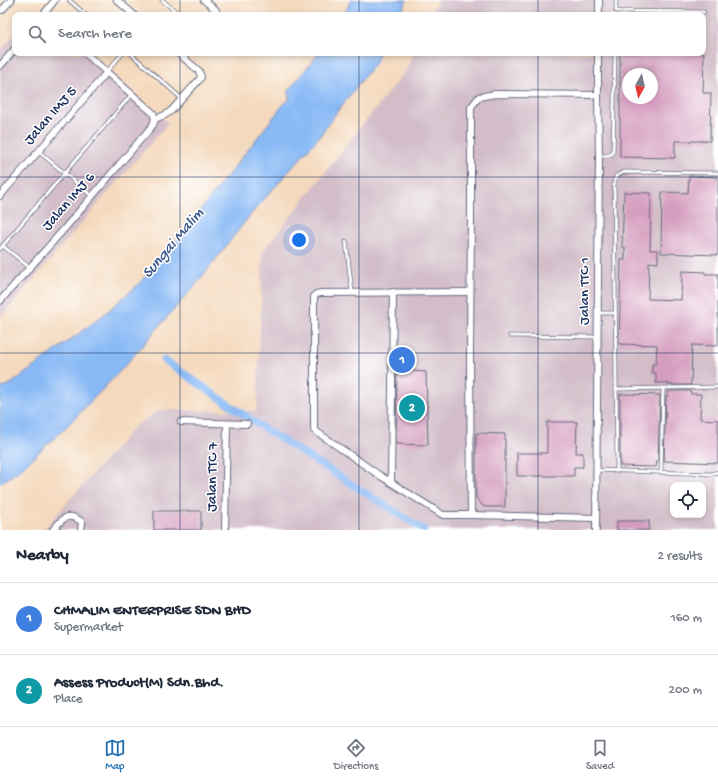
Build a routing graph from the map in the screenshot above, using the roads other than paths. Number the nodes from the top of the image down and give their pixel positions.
1 (11, 0) edge
2 (55, 0) edge
3 (69, 0) edge
4 (117, 0) edge
5 (162, 0) edge
6 (204, 0) edge
7 (599, 0) edge
8 (616, 0) edge
9 (0, 10) edge
10 (45, 12) edge
11 (83, 12) edge
12 (131, 12) edge
13 (176, 12) edge
14 (216, 12) edge
15 (599, 12) edge
16 (616, 12) edge
17 (12, 52) edge
18 (88, 56) edge
19 (120, 56) edge
20 (133, 56) edge
21 (182, 56) edge
22 (598, 56) edge
23 (615, 56) edge
24 (0, 66) edge
25 (107, 72) junction
26 (132, 94) junction
27 (598, 95) junction
28 (182, 99) junction
29 (155, 119) junction
30 (38, 151) junction
31 (599, 156) junction
32 (718, 172) edge
33 (65, 173) junction
34 (0, 196) edge
35 (92, 196) junction
36 (346, 241) dead end
37 (3, 246) junction
38 (0, 249) edge
39 (29, 267) junction
40 (352, 292) junction
41 (393, 292) junction
42 (470, 292) junction
43 (0, 301) edge
44 (598, 313) junction
45 (615, 313) junction
46 (510, 336) dead end
47 (598, 337) junction
48 (718, 387) edge
49 (663, 388) junction
50 (616, 389) junction
51 (181, 422) dead end
52 (227, 424) junction
53 (247, 424) dead end
54 (596, 470) junction
55 (617, 471) junction
56 (661, 472) junction
57 (718, 472) edge
58 (390, 482) junction
59 (471, 515) junction
60 (596, 518) junction
61 (53, 530) edge
62 (82, 530) edge
63 (225, 530) edge
64 (596, 530) edge

1 - 9 street
2 - 10 street
3 - 11 lane
4 - 12 street
5 - 13 lane
6 - 14 street
7 - 15 street
8 - 16 lane
17 - 24 street
18 - 25 street
19 - 25 lane
20 - 28 lane
21 - 28 street
22 - 27 street, Jalan TTC 1
23 - 31 lane
25 - 26 street
25 - 30 street, Jalan IMJ 5
26 - 29 street
26 - 33 lane
27 - 31 street, Jalan TTC 1
27 - 42 street
28 - 29 street
29 - 35 street, Jalan IMJ 6
30 - 33 lane
30 - 34 street, Jalan IMJ 5
31 - 44 street, Jalan TTC 1
32 - 45 lane
33 - 35 lane
33 - 37 lane
35 - 39 street, Jalan IMJ 6
36 - 40 lane
37 - 38 lane
37 - 39 lane
39 - 43 street, Jalan IMJ 6
40 - 41 street
40 - 58 street
41 - 42 street
41 - 58 street
42 - 59 street
44 - 45 lane
44 - 47 street, Jalan TTC 1
45 - 50 lane
46 - 47 lane
47 - 54 street, Jalan TTC 1
48 - 49 lane
49 - 50 lane
49 - 56 lane
50 - 55 lane
51 - 52 street
52 - 53 street
52 - 63 street, Jalan TTC 7
54 - 55 lane
54 - 60 street, Jalan TTC 1
55 - 56 lane
56 - 57 lane
58 - 59 street
59 - 60 street
60 - 64 street, Jalan TTC 1
61 - 62 street

